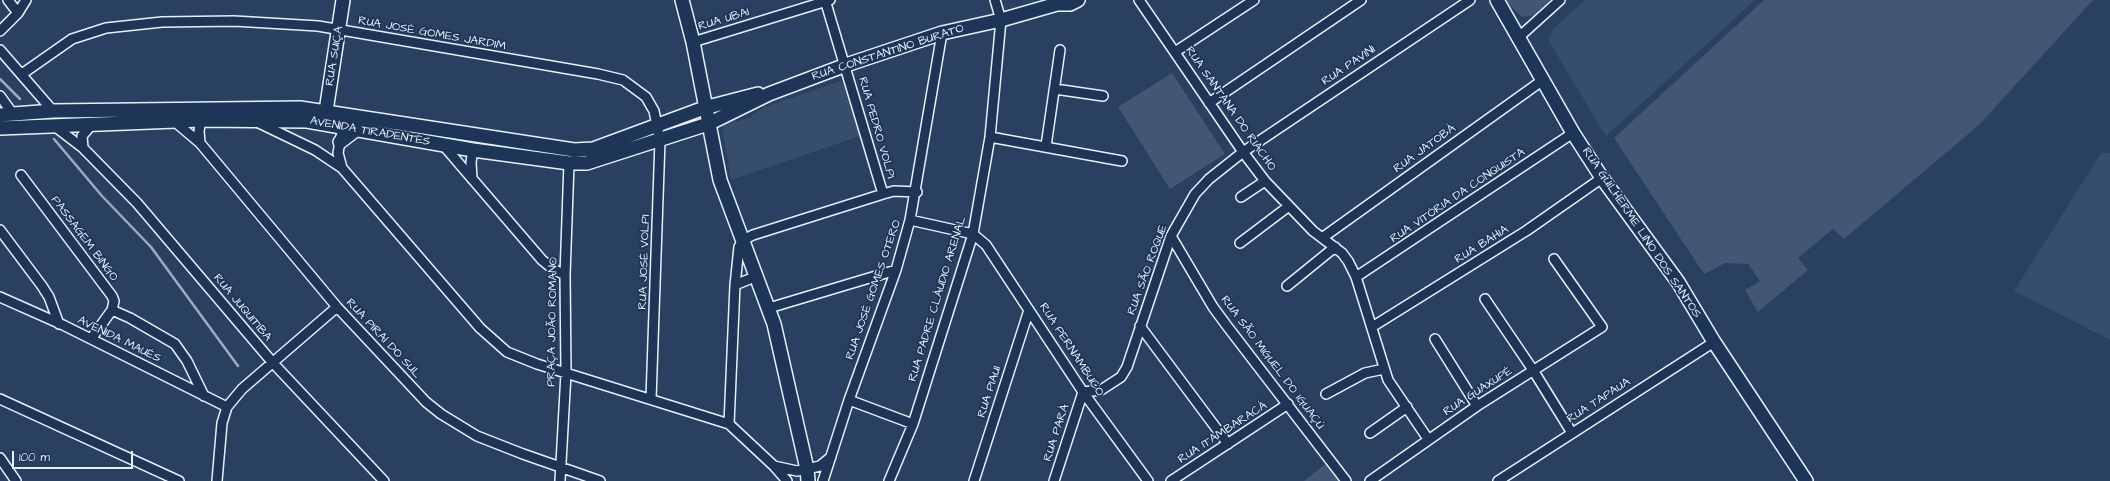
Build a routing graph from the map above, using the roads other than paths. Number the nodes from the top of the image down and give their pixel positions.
1 (8, 0) edge
2 (26, 0) edge
3 (343, 0) edge
4 (682, 0) edge
5 (995, 0) edge
6 (1078, 0) edge
7 (1139, 0) edge
8 (1254, 0) edge
9 (1361, 0) edge
10 (1470, 0) edge
11 (1497, 0) edge
12 (1560, 0) edge
13 (827, 1) edge
14 (1058, 2) edge
15 (18, 13) junction
16 (1001, 20) junction
17 (0, 31) edge
18 (340, 31) junction
19 (942, 33) junction
20 (1518, 38) junction
21 (693, 42) junction
22 (0, 50) edge
23 (1060, 50) dead end
24 (1175, 52) junction
25 (846, 65) junction
26 (22, 74) junction
27 (1543, 80) junction
28 (1055, 89) junction
29 (769, 94) junction
30 (0, 96) edge
31 (1103, 96) dead end
32 (1209, 104) junction
33 (704, 108) junction
34 (326, 111) junction
35 (53, 112) junction
36 (13, 114) junction
37 (0, 115) edge
38 (201, 120) junction
39 (343, 120) junction
40 (174, 121) junction
41 (253, 121) junction
42 (93, 123) junction
43 (708, 124) junction
44 (53, 125) junction
45 (658, 125) junction
46 (0, 128) edge
47 (357, 128) junction
48 (1574, 133) junction
49 (990, 137) junction
50 (660, 140) junction
51 (340, 142) junction
52 (200, 143) junction
53 (444, 146) junction
54 (1046, 146) junction
55 (83, 148) junction
56 (473, 150) junction
57 (1243, 152) junction
58 (1122, 160) dead end
59 (569, 164) junction
60 (342, 168) junction
61 (21, 175) dead end
62 (1602, 178) junction
63 (472, 181) junction
64 (1265, 181) junction
65 (916, 192) junction
66 (883, 194) junction
67 (1241, 197) dead end
68 (1289, 206) junction
69 (910, 220) junction
70 (0, 230) edge
71 (972, 234) junction
72 (1171, 236) junction
73 (1322, 238) junction
74 (743, 240) junction
75 (1240, 243) dead end
76 (1335, 247) junction
77 (1554, 259) dead end
78 (896, 270) junction
79 (566, 275) junction
80 (757, 276) junction
81 (1356, 277) junction
82 (735, 285) junction
83 (1287, 286) dead end
84 (0, 297) edge
85 (1485, 299) dead end
86 (337, 307) junction
87 (769, 308) junction
88 (112, 310) junction
89 (1029, 310) junction
90 (59, 324) junction
91 (1140, 326) junction
92 (1372, 327) junction
93 (91, 339) junction
94 (1435, 339) dead end
95 (1714, 342) junction
96 (272, 363) junction
97 (1384, 369) junction
98 (1533, 370) junction
99 (566, 373) junction
100 (1083, 392) junction
101 (1326, 394) dead end
102 (204, 396) junction
103 (0, 399) edge
104 (651, 399) junction
105 (849, 400) junction
106 (0, 403) edge
107 (1288, 404) junction
108 (11, 405) junction
109 (1477, 406) junction
110 (226, 407) junction
111 (1407, 408) junction
112 (729, 424) junction
113 (913, 424) junction
114 (1370, 433) dead end
115 (1572, 433) junction
116 (1428, 439) junction
117 (1228, 444) junction
118 (832, 456) junction
119 (0, 458) edge
120 (774, 466) junction
121 (561, 468) junction
122 (4, 471) edge
123 (808, 475) edge
124 (16, 481) edge
125 (179, 481) edge
126 (217, 481) edge
127 (384, 481) edge
128 (560, 481) edge
129 (600, 481) edge
130 (787, 481) edge
131 (823, 481) edge
132 (889, 481) edge
133 (974, 481) edge
134 (1054, 481) edge
135 (1148, 481) edge
136 (1171, 481) edge
137 (1346, 481) edge
138 (1370, 481) edge
139 (1498, 481) edge
140 (1806, 481) edge

1 - 15 street
2 - 15 street
3 - 18 main road, RUA SUIÇA
4 - 21 main road
5 - 16 street, RUA PADRE CLÁUDIO ARENAL
6 - 14 main road, RUA CONSTANTINO BURATO
7 - 24 street, RUA SANTANA DO RIACHO
8 - 24 street
9 - 32 street
10 - 57 street, RUA PAVINI
11 - 20 main road, RUA GUILHERME LINO DOS SANTOS
12 - 20 street
13 - 21 street, RUA UBAI
13 - 25 street, RUA PEDRO VOLPI
14 - 16 main road, RUA CONSTANTINO BURATO
15 - 17 street
16 - 19 main road, RUA CONSTANTINO BURATO
16 - 49 street, RUA PADRE CLÁUDIO ARENAL
18 - 26 street, RUA JOSÉ GOMES JARDIM
18 - 34 main road, RUA SUIÇA
18 - 45 street, RUA JOSÉ GOMES JARDIM
19 - 25 main road, RUA CONSTANTINO BURATO
19 - 65 street, RUA JOSÉ GOMES OTERO
20 - 27 main road, RUA GUILHERME LINO DOS SANTOS
21 - 33 main road
22 - 26 street
23 - 28 street
24 - 32 street, RUA SANTANA DO RIACHO
25 - 29 main road, RUA CONSTANTINO BURATO
25 - 66 street, RUA PEDRO VOLPI
26 - 35 street
27 - 48 main road, RUA GUILHERME LINO DOS SANTOS
27 - 73 street, RUA JATOBÁ
28 - 31 street
28 - 54 street
29 - 33 main road, RUA CONSTANTINO BURATO
29 - 43 main road, RUA CONSTANTINO BURATO
30 - 36 street
32 - 57 street, RUA SANTANA DO RIACHO
33 - 43 main road
33 - 45 main road, AVENIDA TIRADENTES
34 - 35 main road, AVENIDA TIRADENTES
34 - 39 main road, AVENIDA TIRADENTES
35 - 36 main road, AVENIDA TIRADENTES
36 - 37 main road, AVENIDA TIRADENTES
38 - 40 main road, AVENIDA TIRADENTES
38 - 41 main road, AVENIDA TIRADENTES
38 - 52 street
39 - 41 main road, AVENIDA TIRADENTES
39 - 45 main road, AVENIDA TIRADENTES
39 - 47 main road, AVENIDA TIRADENTES
39 - 51 street
40 - 42 main road, AVENIDA TIRADENTES
40 - 52 street, RUA PIRAÍ DO SUL
41 - 60 street
42 - 44 main road, AVENIDA TIRADENTES
42 - 55 street
43 - 50 main road, AVENIDA TIRADENTES
43 - 74 main road
44 - 46 main road, AVENIDA TIRADENTES
44 - 55 street, RUA JUQUITIBA
45 - 50 street, RUA JOSÉ VOLPI
47 - 51 main road
47 - 53 main road, AVENIDA TIRADENTES
48 - 62 main road, RUA GUILHERME LINO DOS SANTOS
48 - 81 street, RUA VITÓRIA DA CONQUISTA
49 - 54 street
49 - 71 street, RUA PADRE CLÁUDIO ARENAL
50 - 59 main road, AVENIDA TIRADENTES
50 - 104 street, RUA JOSÉ VOLPI
51 - 60 street
52 - 86 street, RUA PIRAÍ DO SUL
53 - 56 main road, AVENIDA TIRADENTES
53 - 63 street
54 - 58 street
55 - 96 street, RUA JUQUITIBA
56 - 59 main road, AVENIDA TIRADENTES
56 - 63 street
57 - 64 street, RUA SANTANA DO RIACHO
57 - 72 street, RUA SÃO ROQUE
59 - 79 street, PRAÇA JOÃO ROMANO
60 - 99 street
61 - 88 street, PASSAGEM BINGO
62 - 92 street, RUA BAHIA
62 - 95 main road, RUA GUILHERME LINO DOS SANTOS
63 - 79 street
64 - 67 street
64 - 68 street, RUA SANTANA DO RIACHO
65 - 66 street
65 - 69 street, RUA JOSÉ GOMES OTERO
66 - 74 street
68 - 73 street, RUA SANTANA DO RIACHO
68 - 75 street
69 - 71 street
69 - 78 street, RUA JOSÉ GOMES OTERO
70 - 90 street
71 - 89 street, RUA PERNAMBUCO
71 - 113 street, RUA PADRE CLÁUDIO ARENAL
72 - 91 street, RUA SÃO ROQUE
72 - 107 street, RUA SÃO MIGUEL DO IGUAÇÚ
73 - 76 street, RUA SANTANA DO RIACHO
74 - 80 main road
74 - 82 street
76 - 81 street, RUA SANTANA DO RIACHO
76 - 83 street
77 - 98 street, RUA GUAXUPÉ
78 - 87 street
78 - 105 street, RUA JOSÉ GOMES OTERO
79 - 99 street, PRAÇA JOÃO ROMANO
80 - 82 street
80 - 87 main road
81 - 92 street, RUA SANTANA DO RIACHO
82 - 112 street
84 - 90 street, AVENIDA MAUÉS
85 - 98 street
86 - 96 street
86 - 121 street, RUA PIRAÍ DO SUL
87 - 123 main road
88 - 93 street
88 - 102 street
89 - 100 street, RUA PERNAMBUCO
89 - 133 street, RUA PIAUI
90 - 93 street, AVENIDA MAUÉS
91 - 100 street, RUA SÃO ROQUE
91 - 117 street
92 - 97 street, RUA SANTANA DO RIACHO
93 - 102 street, AVENIDA MAUÉS
94 - 109 street
95 - 115 street, RUA TAPAUA
95 - 140 main road, RUA GUILHERME LINO DOS SANTOS
96 - 110 street
96 - 127 street, RUA JUQUITIBA
97 - 101 street
97 - 111 street, RUA SANTANA DO RIACHO
98 - 109 street, RUA GUAXUPÉ
98 - 115 street
99 - 104 street
99 - 121 street, PRAÇA JOÃO ROMANO
100 - 134 street, RUA PARÁ
100 - 135 street, RUA PERNAMBUCO
102 - 110 street, AVENIDA MAUÉS
103 - 108 street
104 - 112 street
105 - 113 street
105 - 118 street, RUA JOSÉ GOMES OTERO
106 - 108 street
107 - 117 street, RUA ITAMBARACÁ
107 - 137 street, RUA SÃO MIGUEL DO IGUAÇÚ
108 - 125 street
109 - 116 street, RUA GUAXUPÉ
110 - 126 street
111 - 114 street
111 - 116 street, RUA SANTANA DO RIACHO
112 - 120 street
113 - 132 street, RUA PADRE CLÁUDIO ARENAL
115 - 139 street, RUA TAPAUA
116 - 138 street, RUA GUAXUPÉ
117 - 136 street, RUA ITAMBARACÁ
118 - 123 street
118 - 131 street, RUA JOSÉ GOMES OTERO
119 - 122 street
120 - 123 street
120 - 130 street
121 - 128 street, PRAÇA JOÃO ROMANO
121 - 129 street, RUA PIRAÍ DO SUL
122 - 124 street

